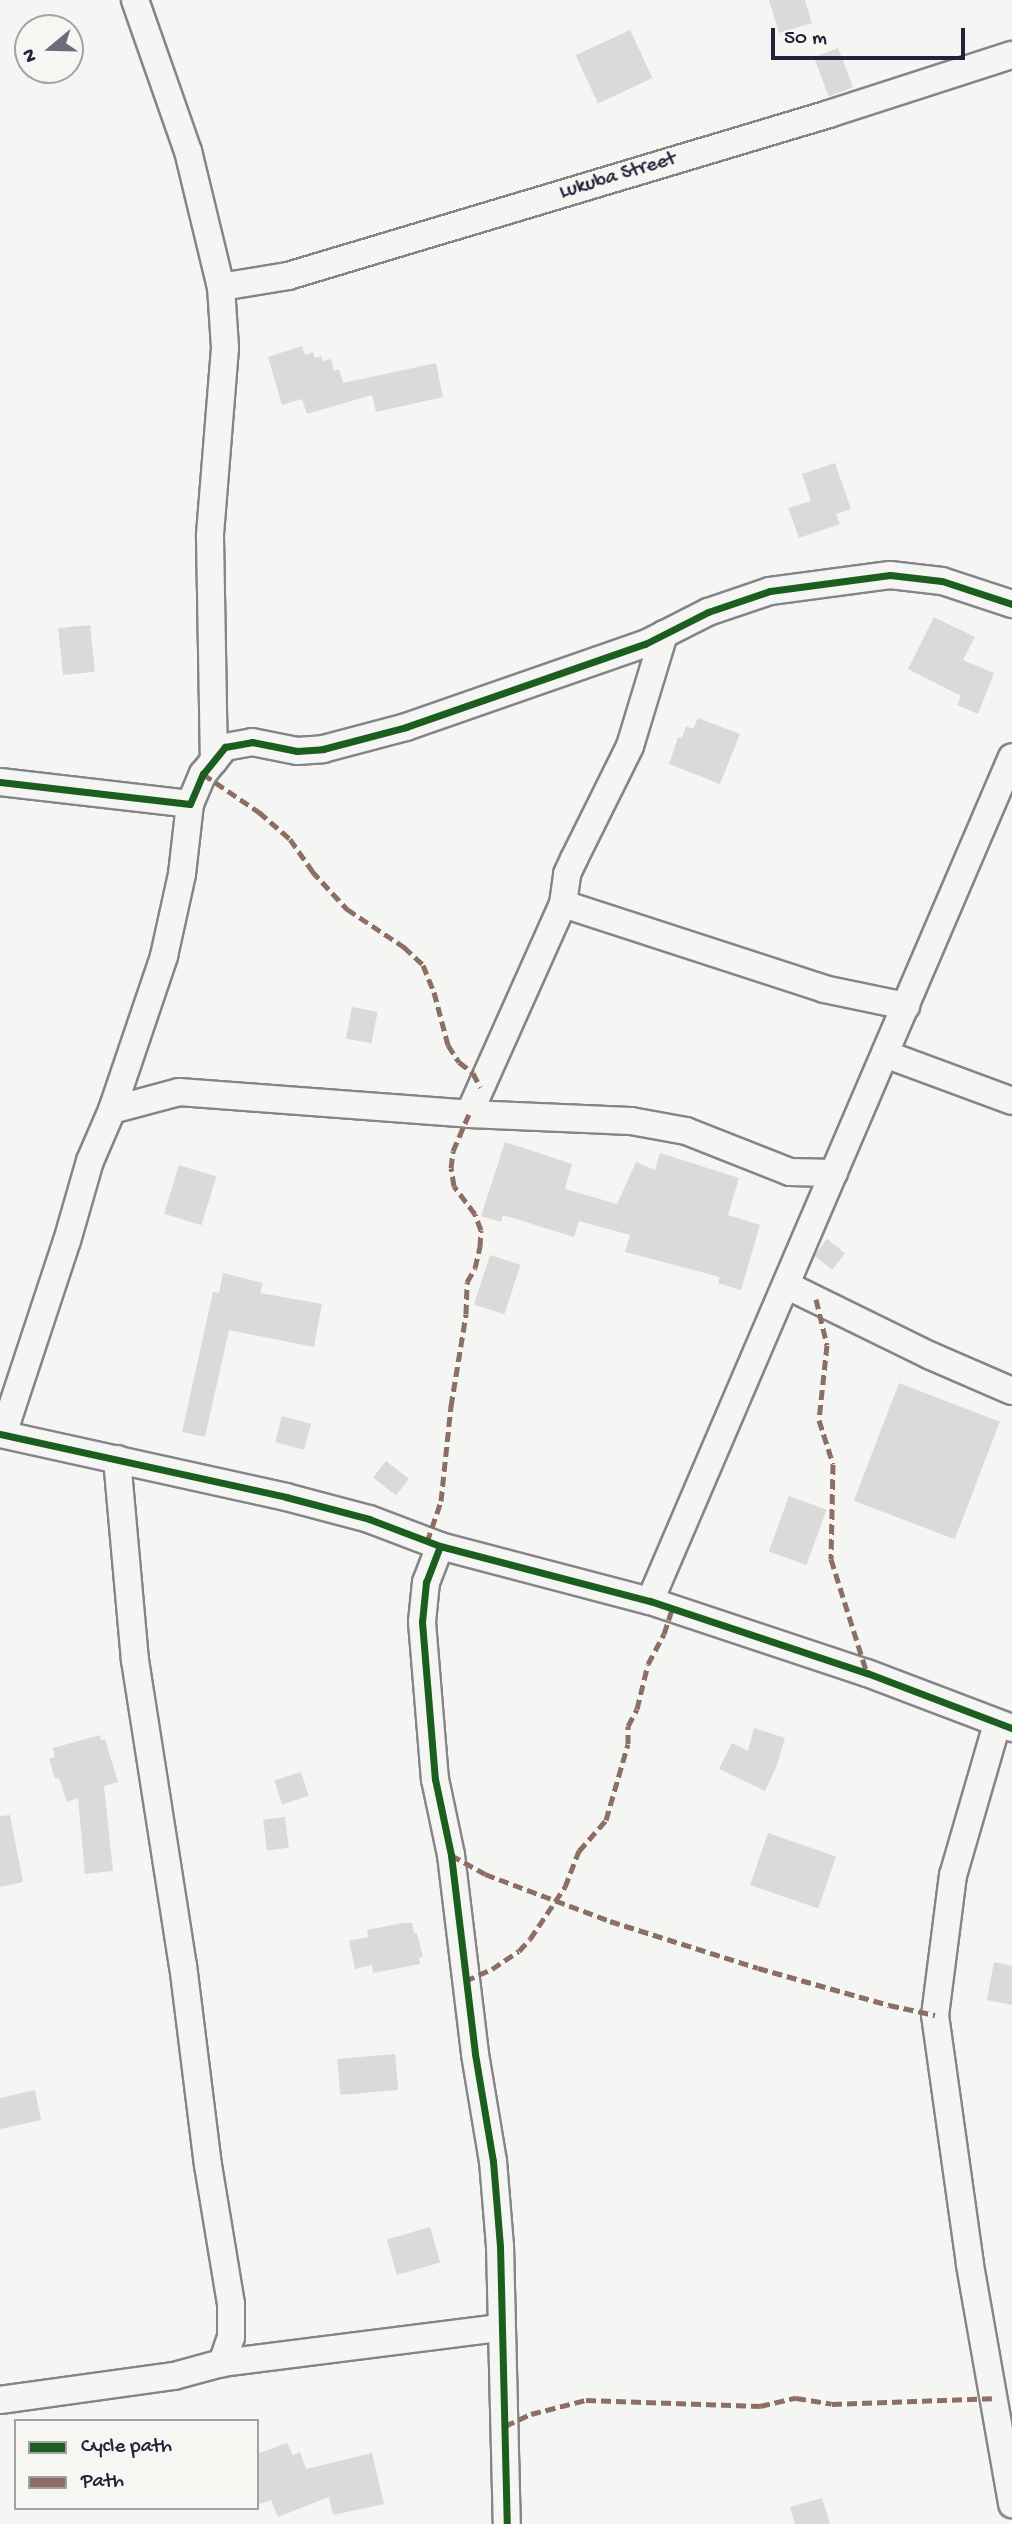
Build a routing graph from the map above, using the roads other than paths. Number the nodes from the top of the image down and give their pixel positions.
1 (135, 0) edge
2 (1012, 55) edge
3 (221, 287) junction
4 (1012, 604) edge
5 (664, 634) junction
6 (1012, 757) edge
7 (214, 761) junction
8 (0, 782) edge
9 (1006, 788) edge
10 (190, 804) junction
11 (563, 904) junction
12 (906, 1006) junction
13 (886, 1054) junction
14 (1012, 1101) edge
15 (113, 1110) junction
16 (469, 1114) junction
17 (834, 1173) junction
18 (786, 1285) junction
19 (1012, 1391) edge
20 (2, 1434) edge
21 (117, 1459) junction
22 (408, 1534) junction
23 (440, 1546) junction
24 (426, 1582) junction
25 (650, 1601) junction
26 (1005, 1726) edge
27 (501, 2328) junction
28 (222, 2363) junction
29 (0, 2400) edge
30 (1012, 2504) edge
31 (507, 2524) edge

1 - 3 street
2 - 3 street, Lukuba Street
3 - 7 street
4 - 5 street
5 - 7 street
5 - 11 street
6 - 9 street
7 - 10 street
8 - 10 street
9 - 12 street
10 - 15 street
11 - 12 street
11 - 16 street
12 - 13 street
13 - 14 street
13 - 17 street
15 - 16 street
15 - 20 street
16 - 17 street
17 - 18 street
18 - 19 street
18 - 25 street
20 - 21 street
21 - 22 street
21 - 28 street
22 - 23 street
22 - 24 street
23 - 24 street
23 - 25 street
24 - 27 street
25 - 26 street
26 - 30 street
27 - 28 street
27 - 31 street
28 - 29 street

